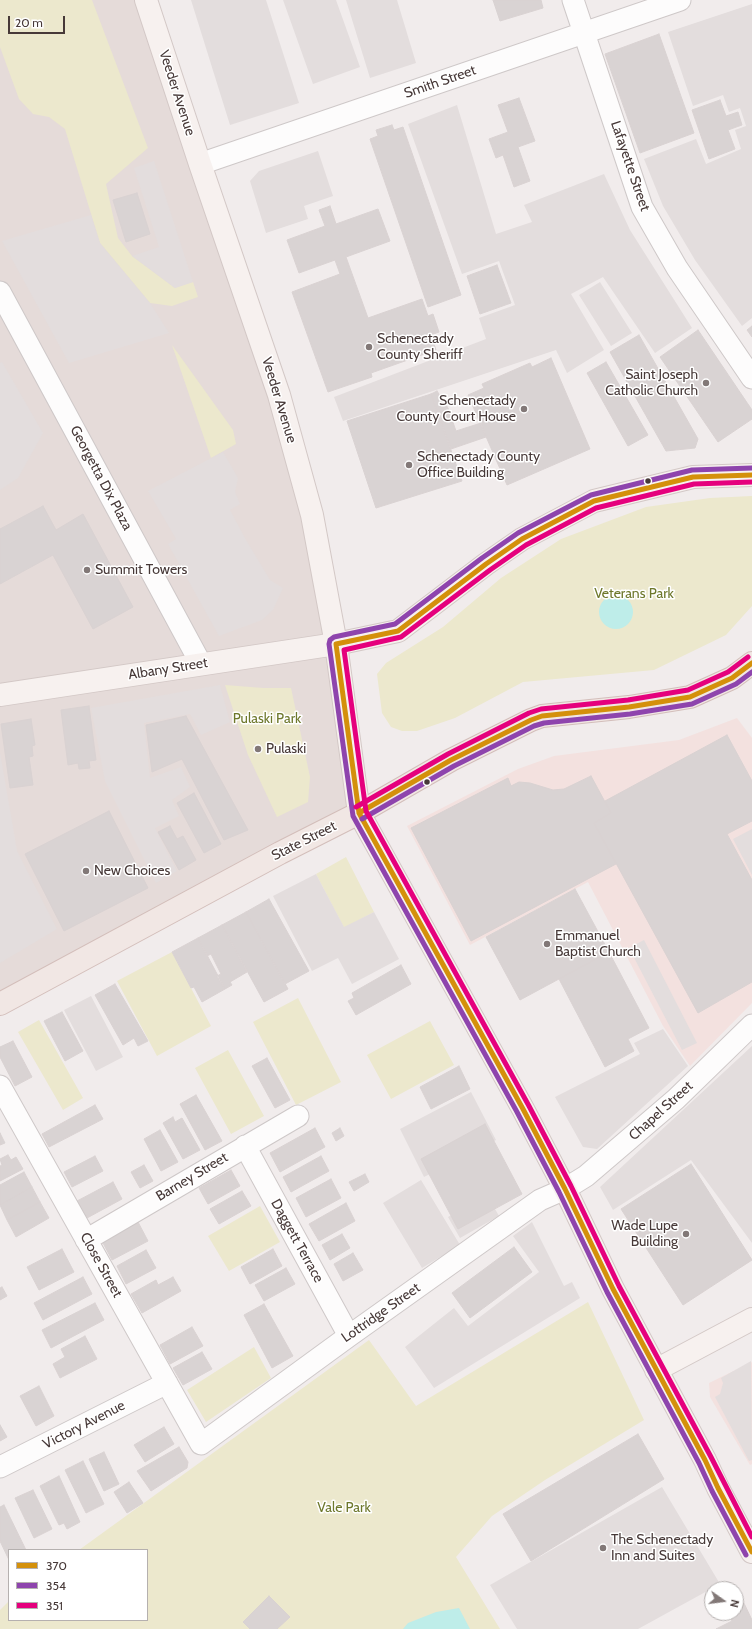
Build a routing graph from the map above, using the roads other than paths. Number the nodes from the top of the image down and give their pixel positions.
1 (146, 0) edge
2 (573, 0) edge
3 (680, 0) edge
4 (584, 33) junction
5 (200, 164) junction
6 (0, 292) edge
7 (752, 378) edge
8 (752, 475) edge
9 (336, 644) junction
10 (752, 663) edge
11 (201, 664) junction
12 (0, 696) edge
13 (359, 813) junction
14 (0, 1004) edge
15 (752, 1025) edge
16 (0, 1086) edge
17 (298, 1116) dead end
18 (245, 1146) junction
19 (565, 1189) junction
20 (86, 1240) junction
21 (752, 1319) edge
22 (349, 1336) junction
23 (656, 1370) junction
24 (167, 1384) junction
25 (201, 1444) joint
26 (0, 1467) edge
27 (752, 1552) edge

1 - 5 street, Veeder Avenue
2 - 4 street, Lafayette Street
3 - 4 street, Smith Street
4 - 5 street, Smith Street
4 - 7 street, Lafayette Street
5 - 9 street, Veeder Avenue
6 - 11 street, Georgetta Dix Plaza
8 - 9 street
9 - 11 street, Albany Street
9 - 13 street, Veeder Avenue
10 - 13 main road, State Street
11 - 12 street, Albany Street
13 - 14 main road, State Street
13 - 19 street
15 - 19 street, Chapel Street
16 - 20 street, Close Street
17 - 18 street, Barney Street
18 - 20 street, Barney Street
18 - 22 street, Daggett Terrace
19 - 22 street, Lottridge Street
19 - 23 street
20 - 24 street, Close Street
21 - 23 street
22 - 25 street, Lottridge Street
23 - 27 street
24 - 25 street, Close Street
24 - 26 street, Victory Avenue

